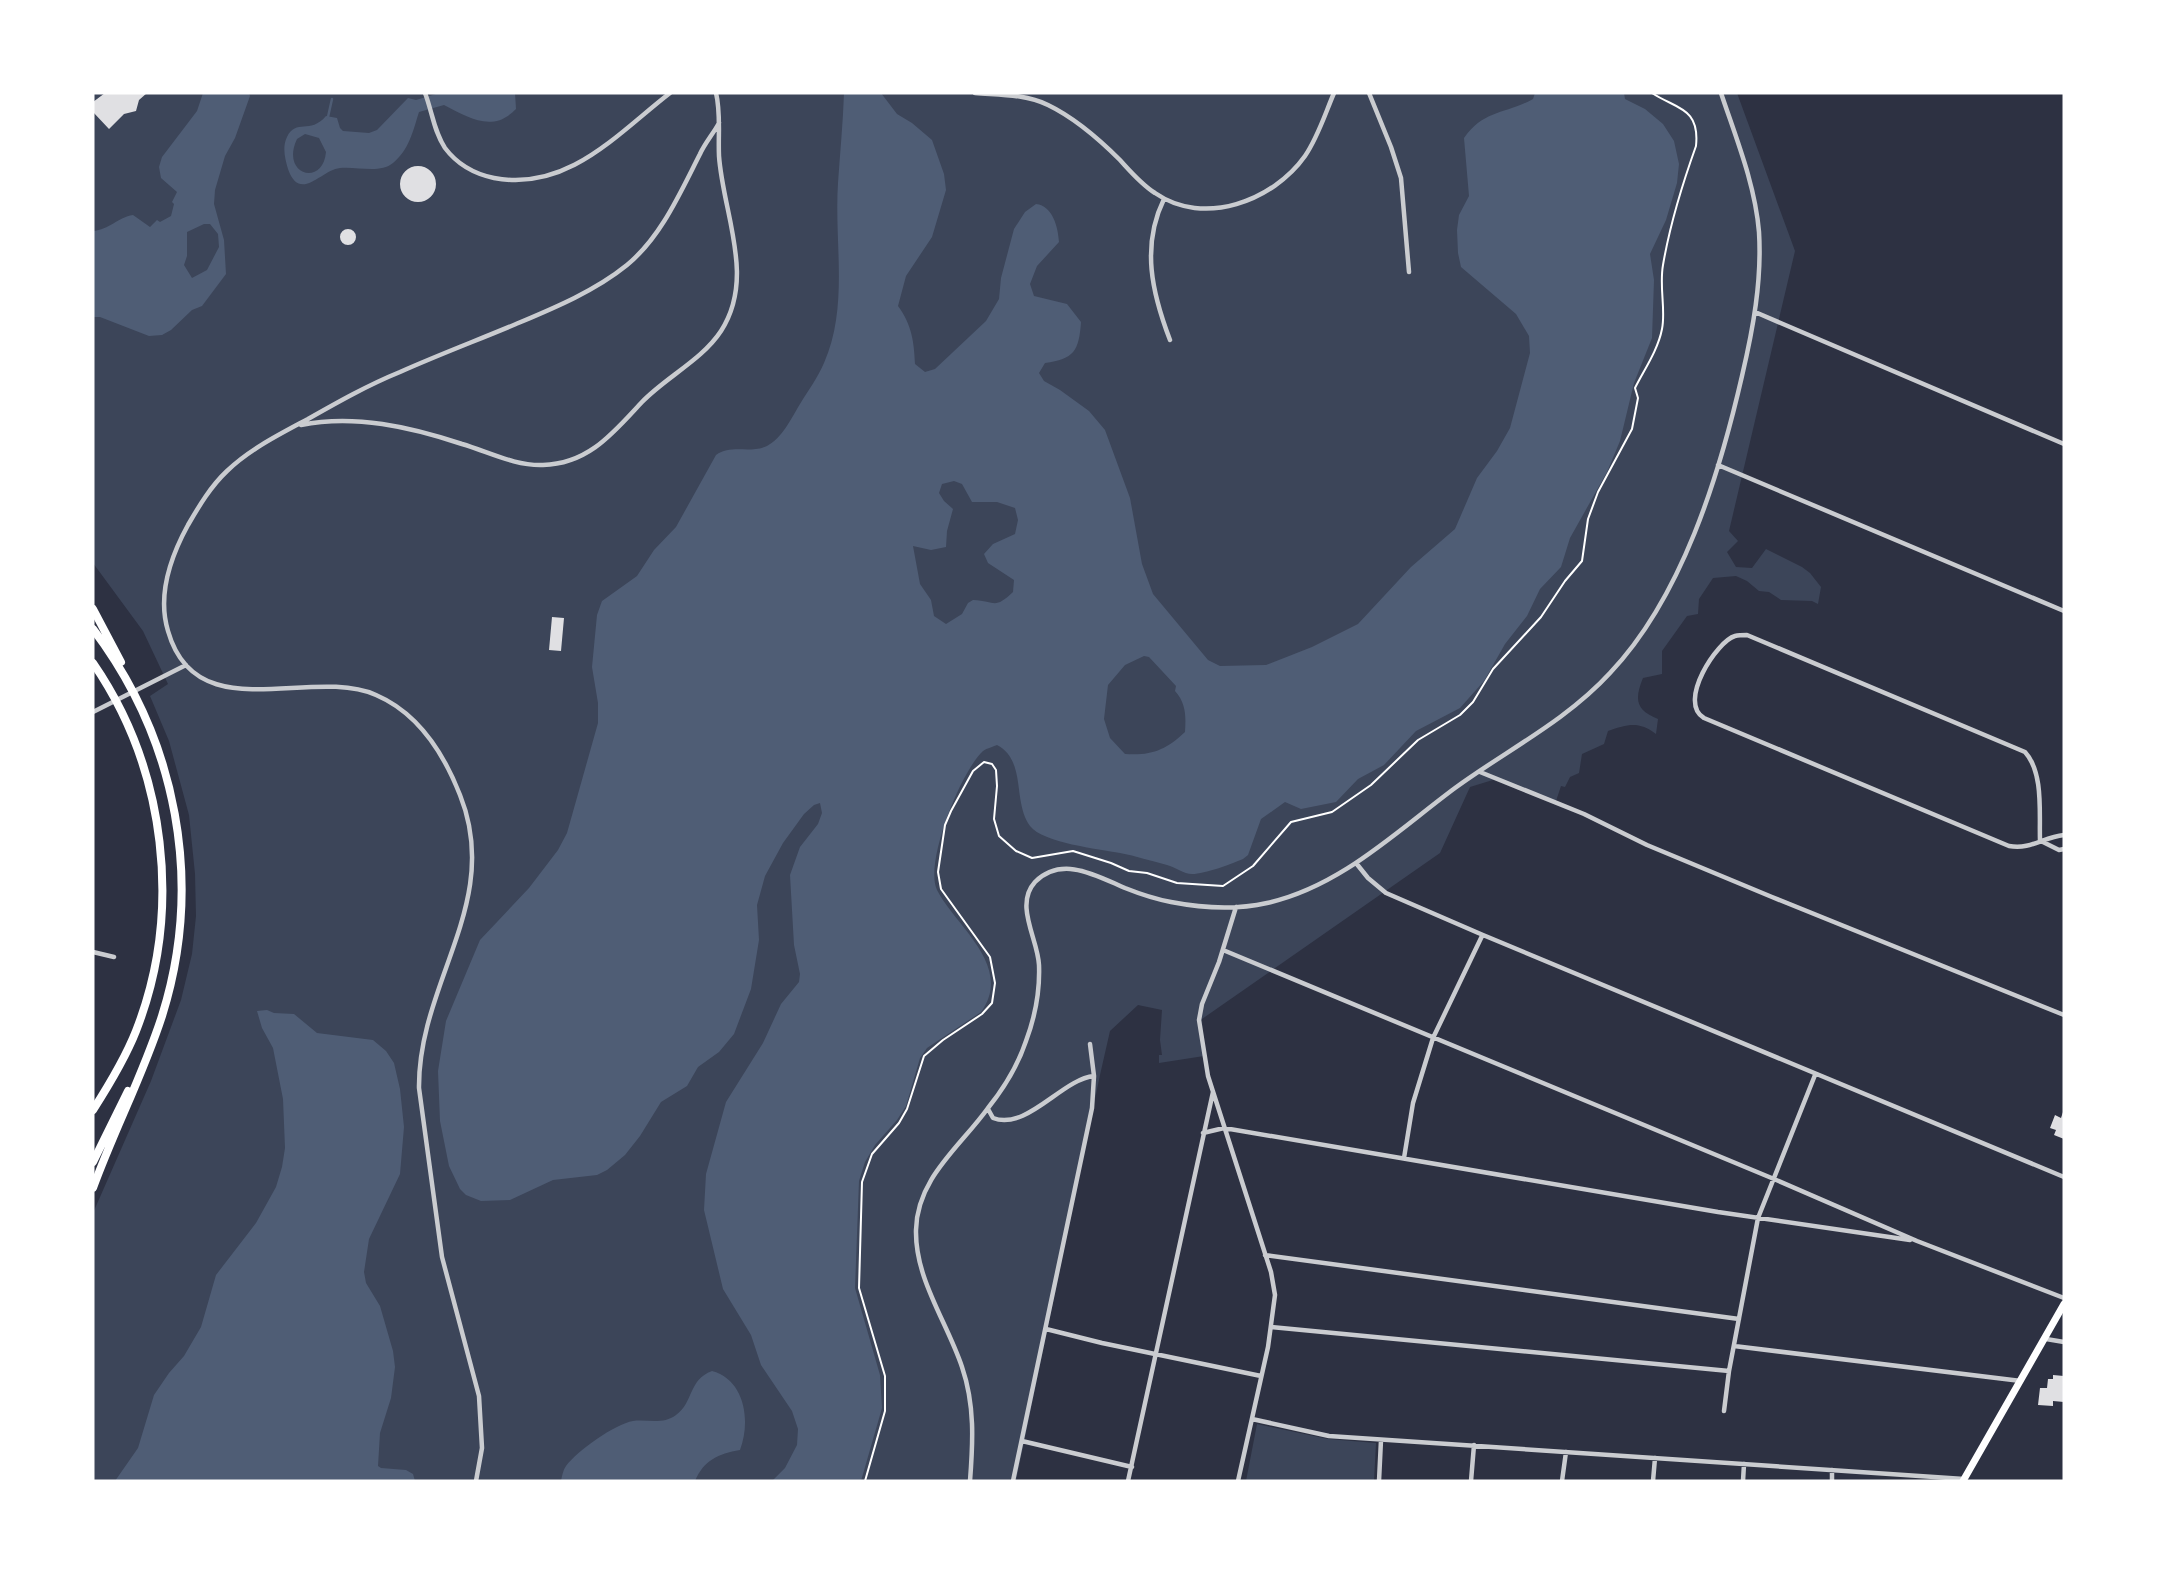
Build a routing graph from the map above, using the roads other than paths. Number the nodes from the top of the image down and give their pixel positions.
1 (670, 93) edge
2 (716, 93) edge
3 (975, 93) edge
4 (1334, 93) edge
5 (1369, 93) edge
6 (1721, 93) edge
7 (426, 94) edge
8 (719, 123) junction
9 (1164, 199) junction
10 (1409, 272) dead end
11 (1755, 312) junction
12 (1170, 340) dead end
13 (290, 429) junction
14 (2064, 444) edge
15 (1718, 465) junction
16 (93, 609) edge
17 (2064, 611) edge
18 (93, 629) edge
19 (93, 663) edge
20 (186, 664) junction
21 (132, 689) junction
22 (93, 712) edge
23 (1480, 772) junction
24 (2064, 835) edge
25 (2040, 841) junction
26 (2064, 849) edge
27 (1356, 863) junction
28 (1236, 907) junction
29 (1483, 936) junction
30 (1223, 950) junction
31 (93, 952) edge
32 (114, 957) dead end
33 (2064, 1015) edge
34 (1433, 1038) junction
35 (1090, 1044) dead end
36 (148, 1055) junction
37 (1815, 1075) junction
38 (1094, 1076) junction
39 (1213, 1091) junction
40 (988, 1108) junction
41 (93, 1110) edge
42 (1224, 1128) junction
43 (1203, 1133) junction
44 (1404, 1158) junction
45 (93, 1162) edge
46 (2064, 1177) edge
47 (1774, 1179) junction
48 (93, 1188) edge
49 (1758, 1218) junction
50 (1917, 1241) junction
51 (1265, 1255) junction
52 (2064, 1298) edge
53 (2064, 1304) edge
54 (1739, 1319) junction
55 (1271, 1327) junction
56 (1046, 1329) junction
57 (2046, 1339) junction
58 (2064, 1342) edge
59 (1734, 1346) junction
60 (1156, 1354) junction
61 (1729, 1371) junction
62 (1261, 1376) junction
63 (2022, 1381) junction
64 (1724, 1411) dead end
65 (1252, 1419) junction
66 (1381, 1440) junction
67 (1021, 1441) junction
68 (1474, 1445) junction
69 (1566, 1452) junction
70 (1655, 1458) junction
71 (1745, 1464) junction
72 (1132, 1467) junction
73 (1832, 1470) junction
74 (1964, 1480) edge
75 (476, 1481) edge
76 (970, 1481) edge
77 (1013, 1481) edge
78 (1128, 1481) edge
79 (1238, 1481) edge
80 (1379, 1481) edge
81 (1471, 1481) edge
82 (1562, 1481) edge
83 (1653, 1481) edge
84 (1742, 1481) edge
85 (1832, 1481) edge

1 - 7 street
2 - 8 street
3 - 9 street
4 - 9 street
5 - 10 street
6 - 11 street
8 - 13 street
8 - 13 street
9 - 12 street
11 - 14 street
11 - 15 street
13 - 20 street
15 - 17 street
15 - 23 street
16 - 21 highway
18 - 21 highway
19 - 41 highway
20 - 22 street
20 - 75 street
21 - 36 highway
23 - 27 street
23 - 33 street
24 - 25 street
25 - 25 street
25 - 26 street
27 - 28 street
27 - 29 street
28 - 30 street
28 - 40 street
29 - 34 street
29 - 37 street
30 - 34 street
30 - 39 street
31 - 32 street
34 - 44 street
34 - 47 street
35 - 38 street
36 - 45 highway
36 - 48 highway
37 - 46 street
37 - 47 street
38 - 40 street
38 - 56 street
39 - 42 street
39 - 43 street
40 - 76 street
42 - 43 street
42 - 44 street
42 - 51 street
43 - 60 street
44 - 49 street
47 - 49 street
47 - 50 street
49 - 50 street
49 - 54 street
50 - 52 street
51 - 54 street
51 - 55 street
53 - 57 main road
54 - 59 street
55 - 61 street
55 - 62 street
56 - 60 street
56 - 67 street
57 - 58 street
57 - 63 main road
59 - 61 street
59 - 63 street
60 - 62 street
60 - 72 street
61 - 64 street
62 - 65 street
63 - 74 main road
65 - 66 street
65 - 79 street
66 - 68 street
66 - 80 street
67 - 72 street
67 - 77 street
68 - 69 street
68 - 81 street
69 - 70 street
69 - 82 street
70 - 71 street
70 - 83 street
71 - 73 street
71 - 84 street
72 - 78 street
73 - 74 street
73 - 85 street

